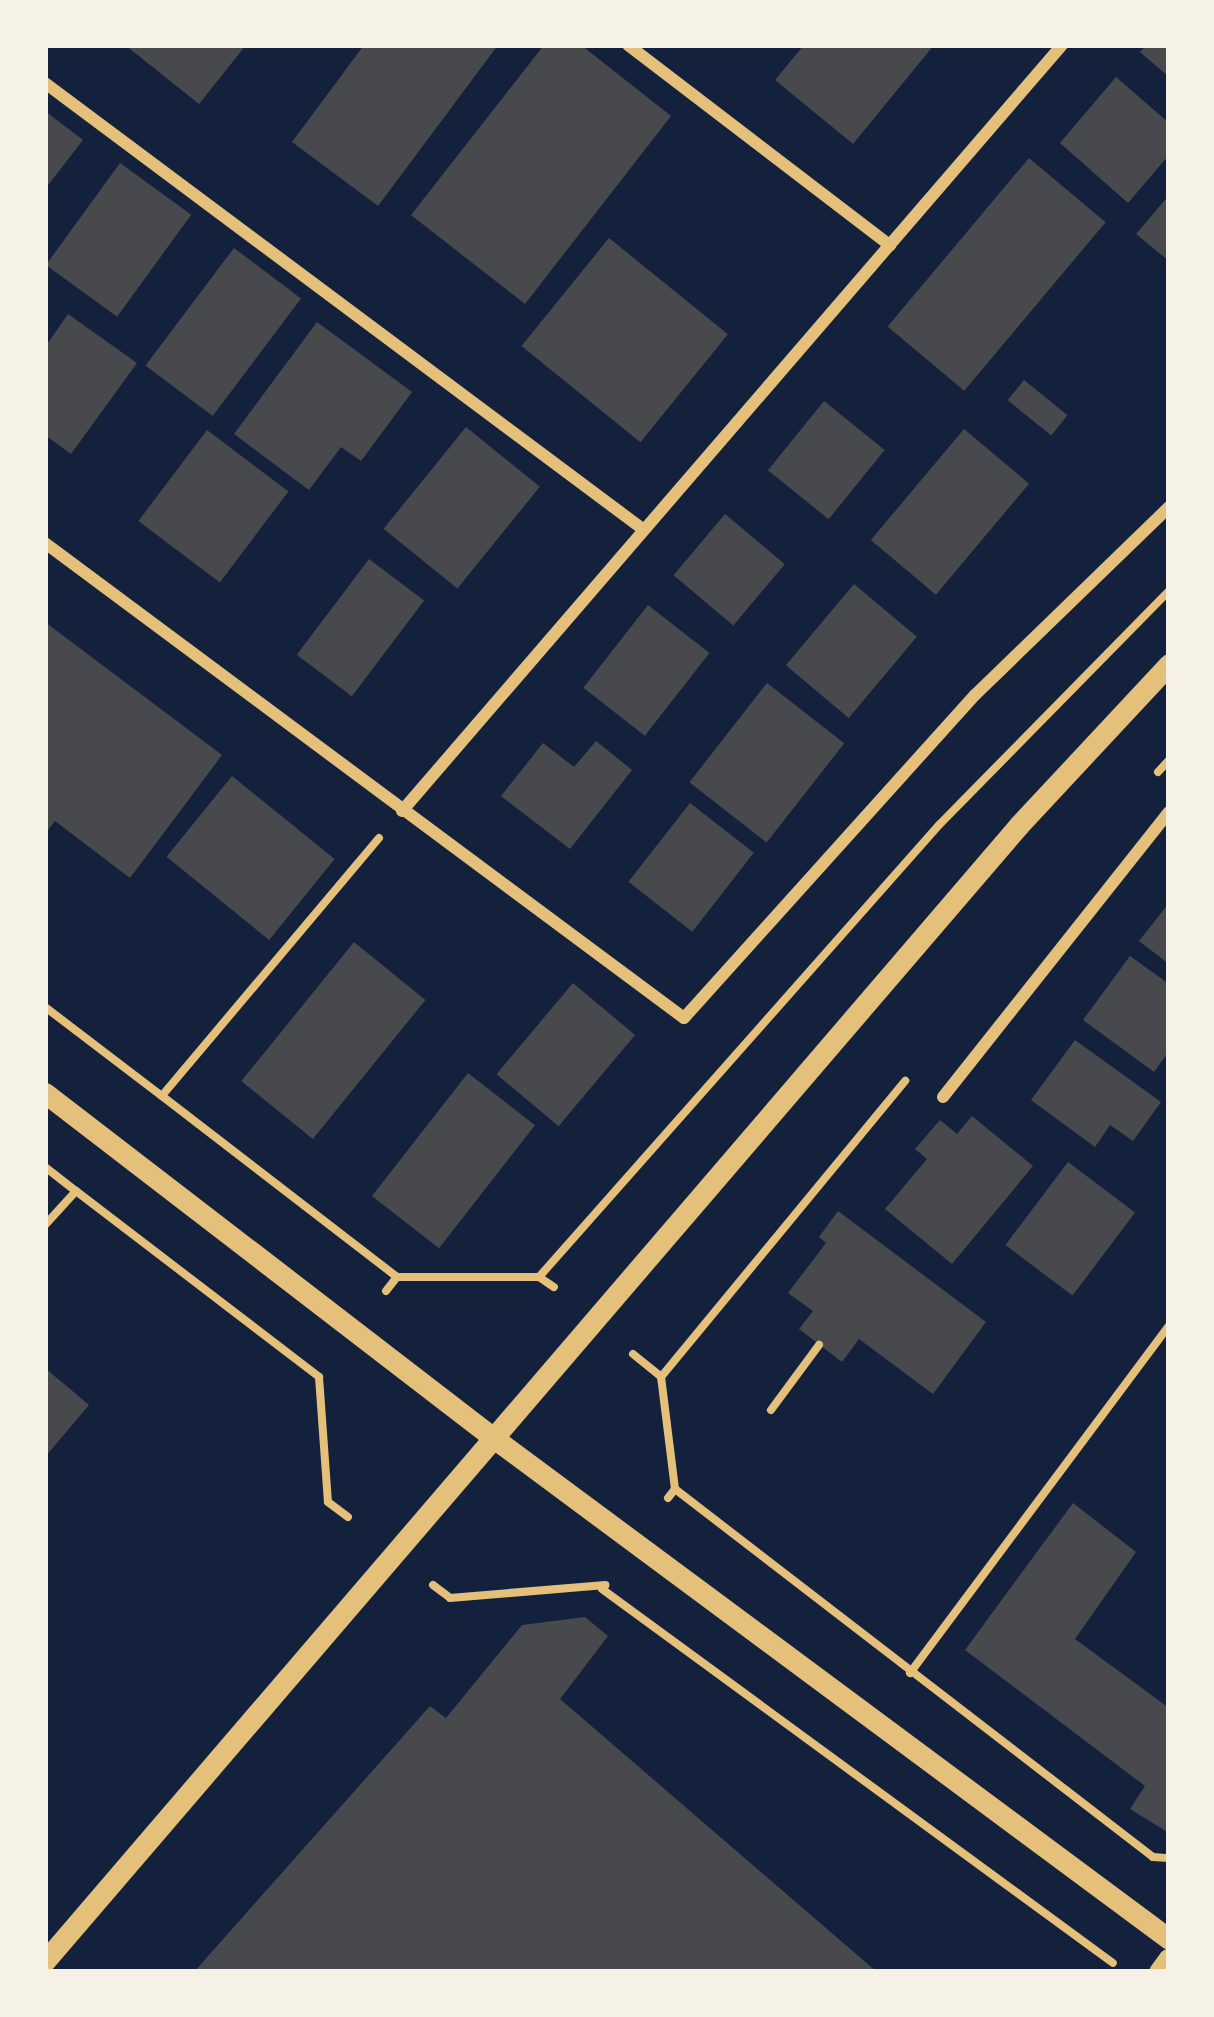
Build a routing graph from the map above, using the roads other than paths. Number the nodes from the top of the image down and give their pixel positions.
1 (628, 45) edge
2 (1062, 45) edge
3 (45, 83) edge
4 (890, 245) junction
5 (1169, 507) edge
6 (644, 530) junction
7 (45, 543) edge
8 (1169, 664) edge
9 (402, 811) junction
10 (1169, 812) edge
11 (45, 1093) edge
12 (943, 1097) dead end
13 (491, 1436) junction
14 (1169, 1939) edge
15 (1169, 1958) edge
16 (45, 1961) edge
17 (1159, 1972) edge

1 - 4 street
2 - 4 street
3 - 6 street
4 - 6 street
5 - 9 street
6 - 9 street
7 - 9 street
8 - 13 street
10 - 12 street
11 - 13 street
13 - 14 street
13 - 16 street
15 - 17 street

